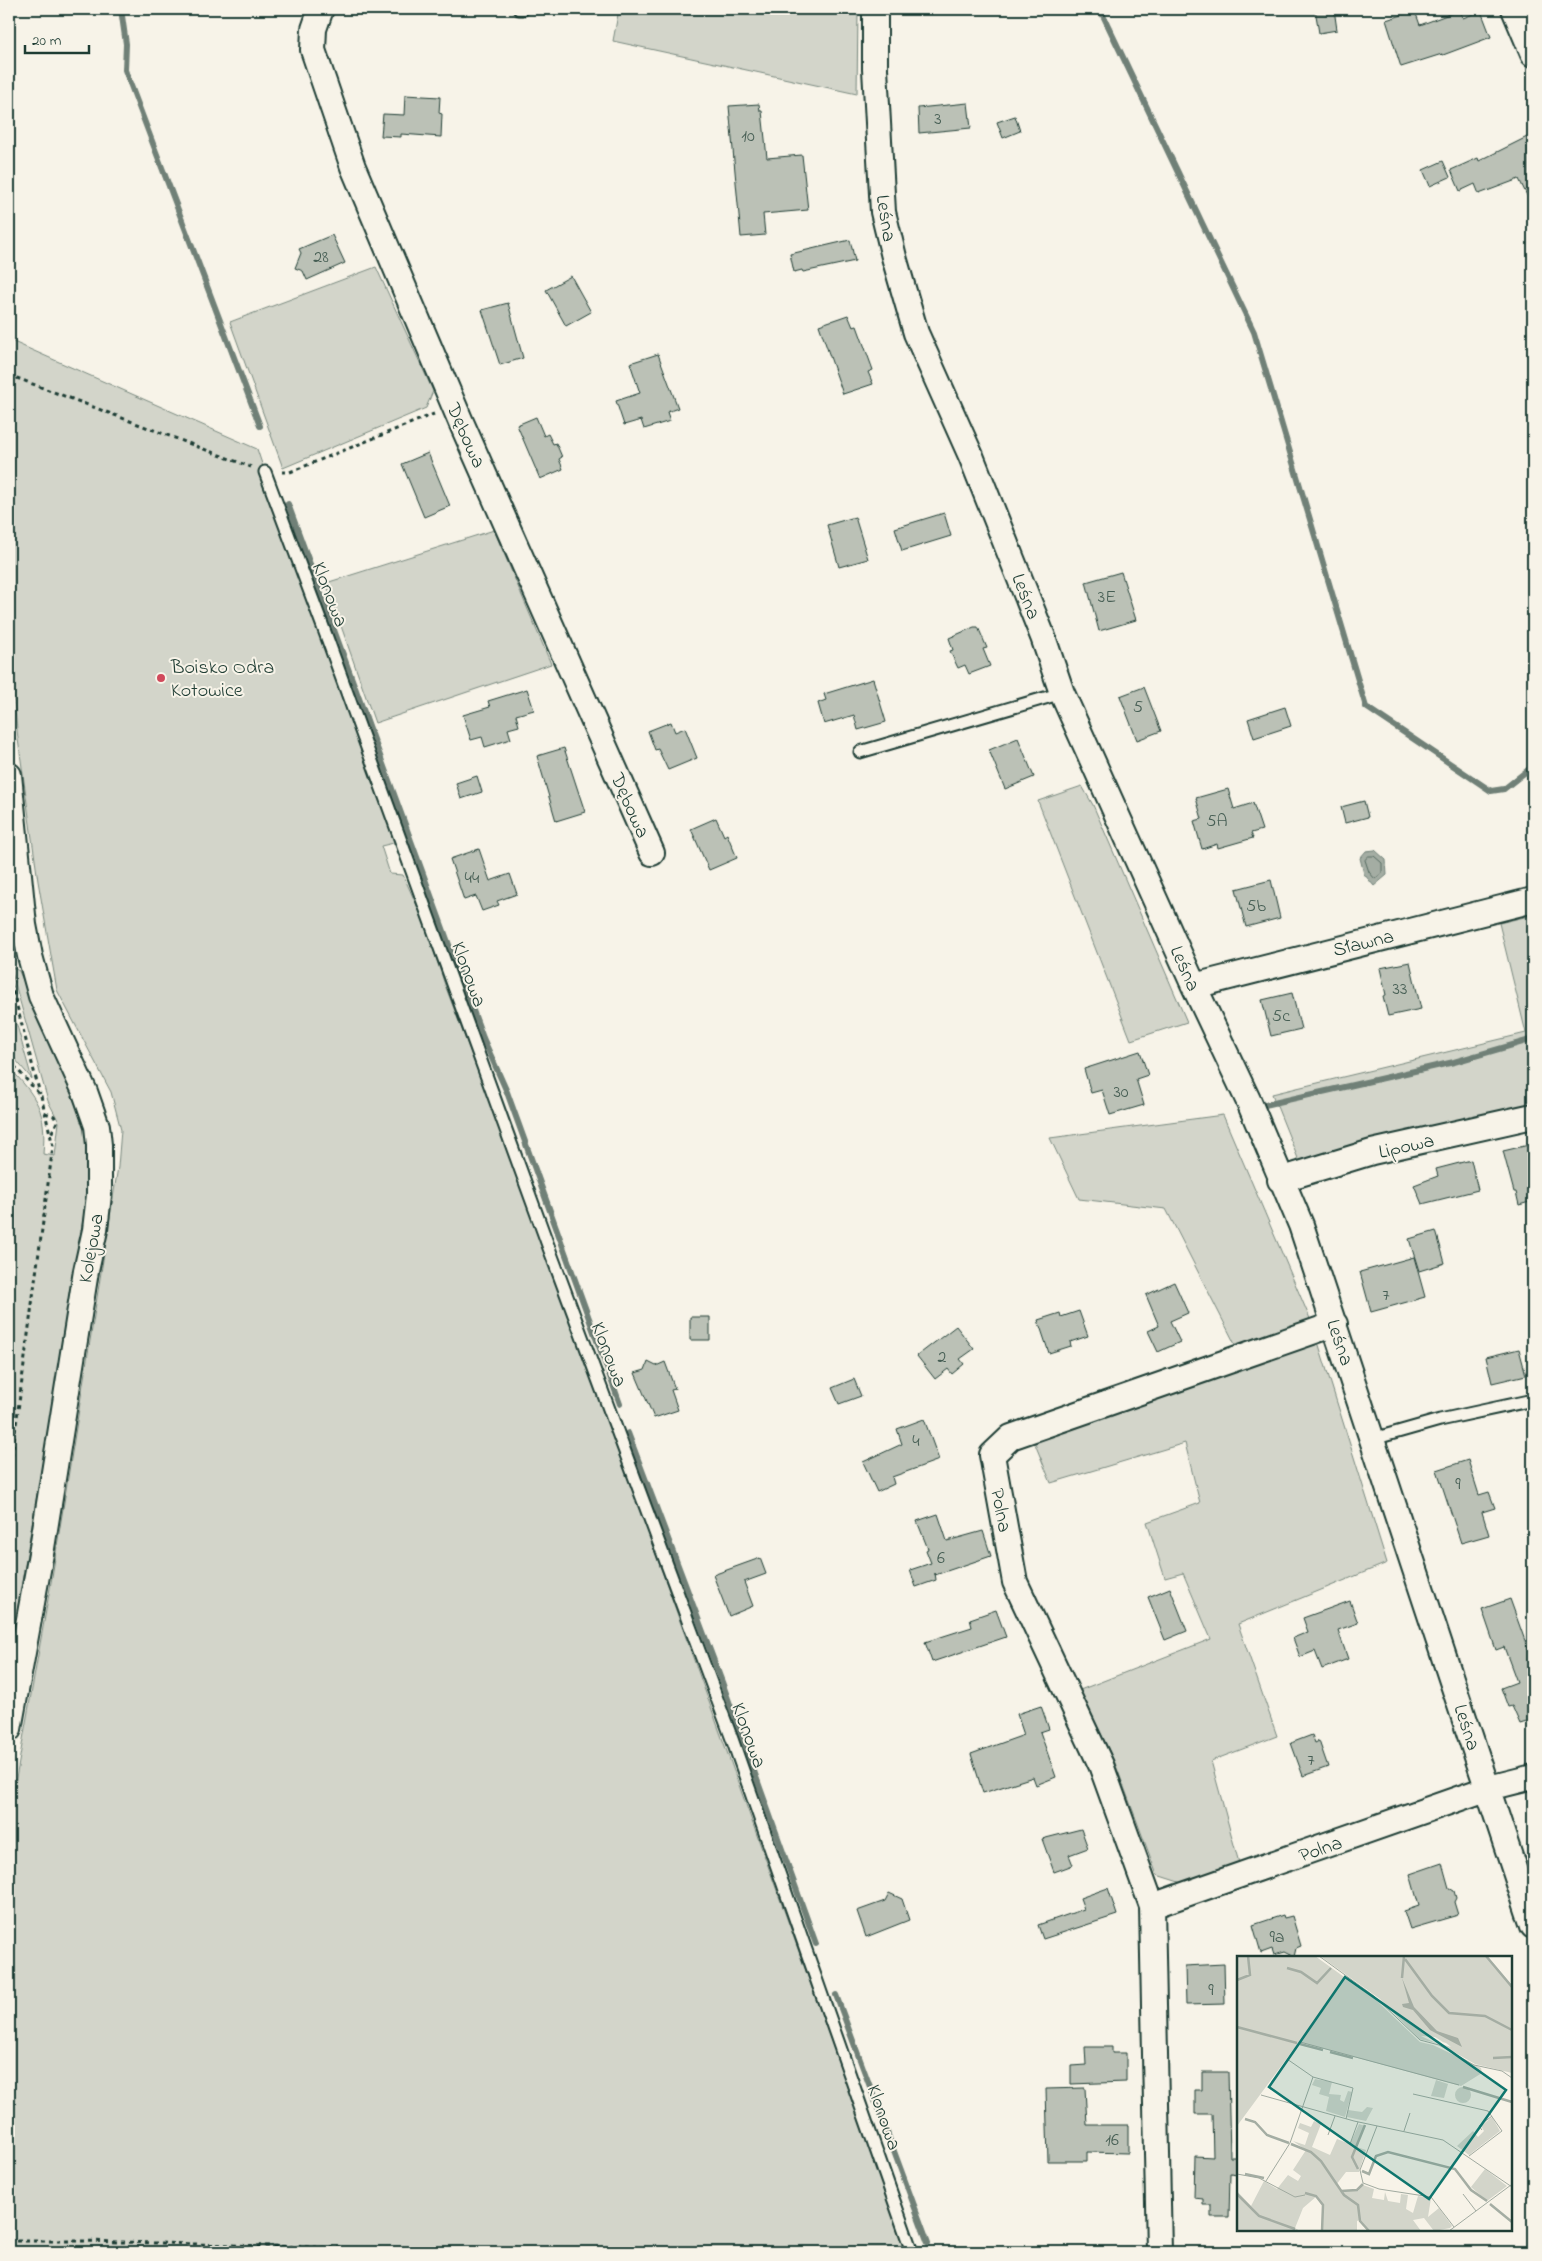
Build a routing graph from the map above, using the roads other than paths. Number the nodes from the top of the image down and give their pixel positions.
1 (321, 9) edge
2 (519, 9) edge
3 (524, 9) edge
4 (875, 9) edge
5 (1514, 9) edge
6 (1533, 54) edge
7 (264, 472) road end
8 (1062, 693) junction
9 (860, 752) dead end
10 (9, 775) edge
11 (652, 853) dead end
12 (1533, 900) edge
13 (1194, 986) junction
14 (1533, 1116) edge
15 (1280, 1180) junction
16 (1335, 1324) junction
17 (1533, 1400) edge
18 (1373, 1439) junction
19 (9, 1728) edge
20 (1533, 1777) edge
21 (1489, 1788) junction
22 (1152, 1906) junction
23 (1533, 1926) edge
24 (912, 2252) edge
25 (1159, 2252) edge

1 - 11 street, Dębowa
2 - 3 lane
4 - 8 street, Leśna
5 - 6 street
7 - 24 lane, Klonowa
8 - 9 lane
8 - 13 street, Leśna
10 - 19 street, Kolejowa
12 - 13 street, Sławna
13 - 15 street, Leśna
14 - 15 street, Lipowa
15 - 16 street, Leśna
16 - 18 street, Leśna
16 - 22 street, Polna
17 - 18 lane
18 - 21 street, Leśna
20 - 21 street, Polna
21 - 22 street, Polna
21 - 23 street, Leśna
22 - 25 street, Polna

